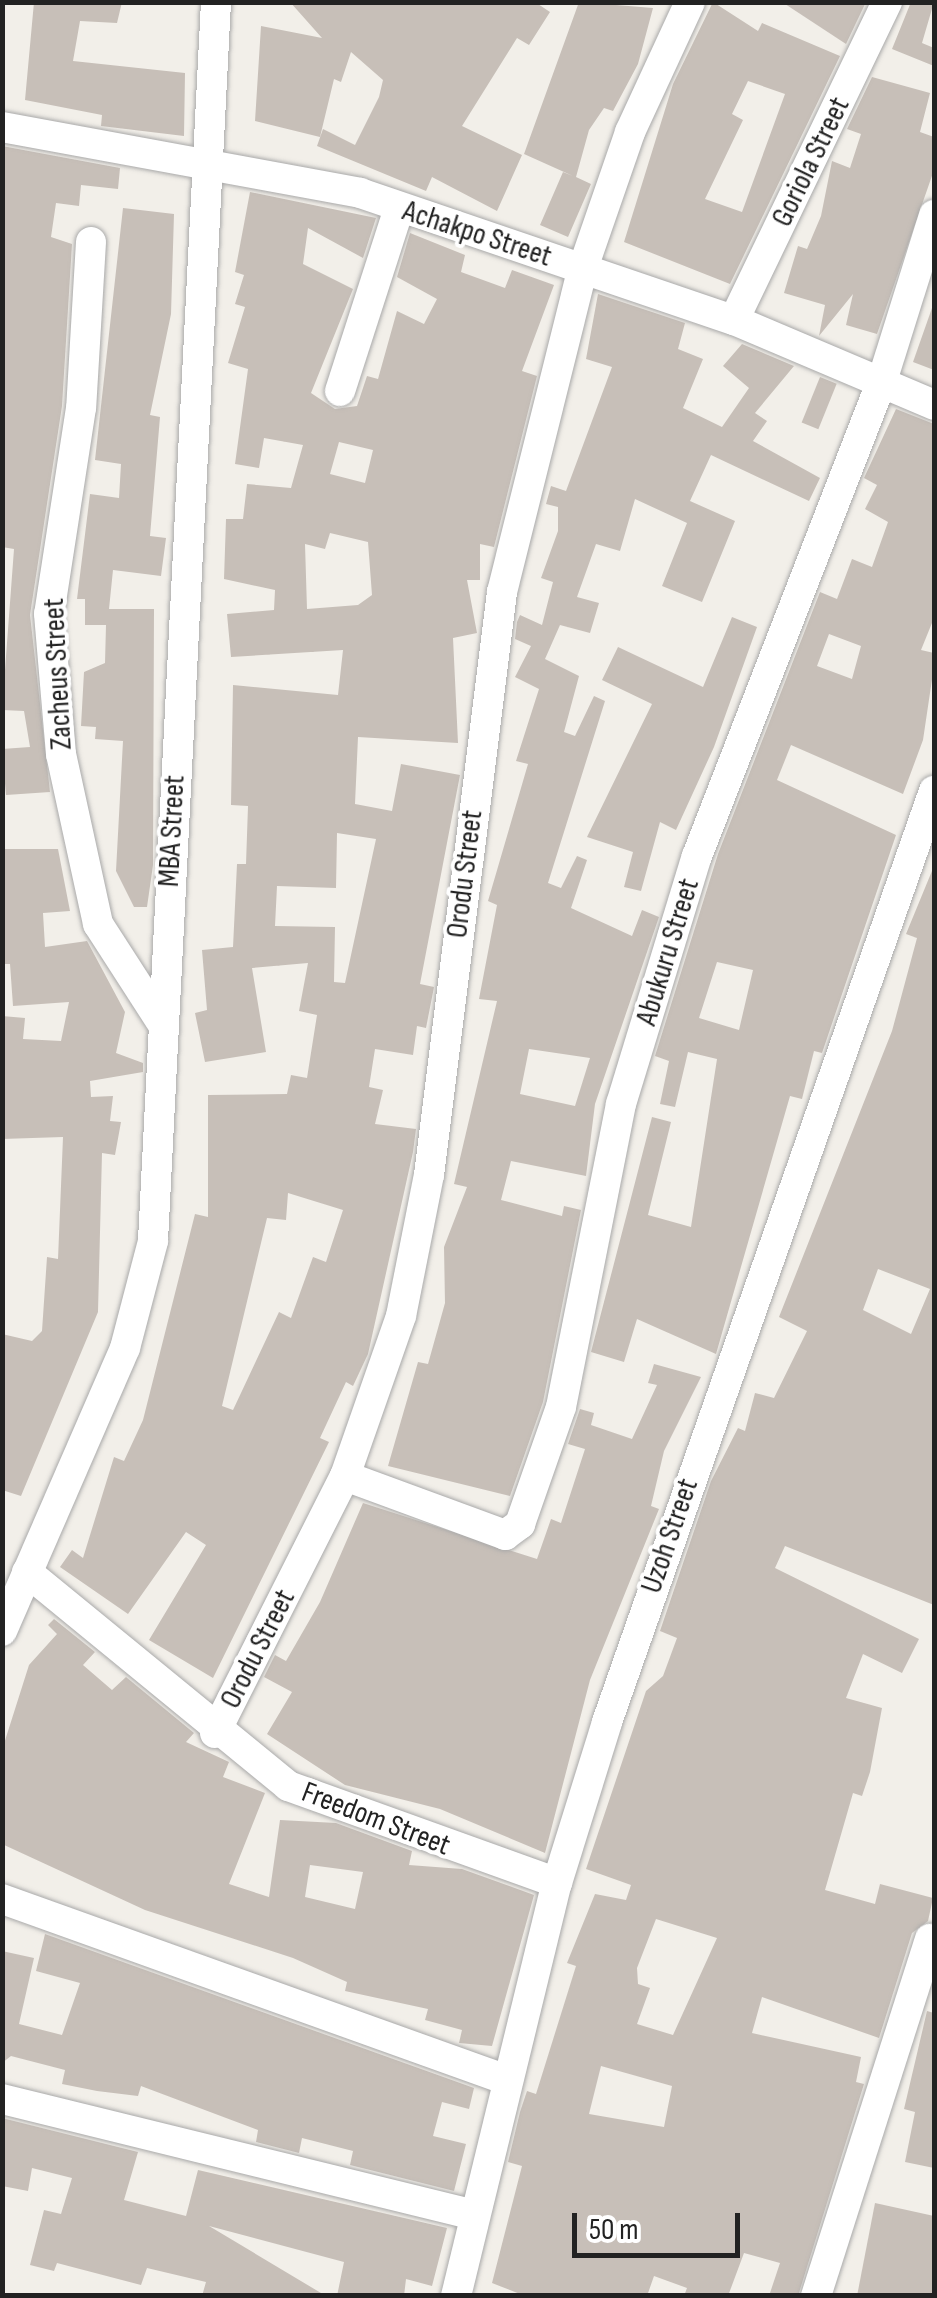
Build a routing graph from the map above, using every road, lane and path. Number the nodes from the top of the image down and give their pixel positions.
1 (216, 2) edge
2 (690, 2) edge
3 (887, 2) edge
4 (2, 128) edge
5 (212, 162) junction
6 (398, 211) junction
7 (934, 215) edge
8 (91, 242) dead end
9 (583, 268) junction
10 (734, 320) junction
11 (884, 378) junction
12 (340, 391) dead end
13 (934, 405) edge
14 (934, 792) edge
15 (164, 1025) junction
16 (344, 1476) junction
17 (27, 1572) junction
18 (2, 1631) edge
19 (215, 1734) junction
20 (557, 1884) junction
21 (2, 1899) edge
22 (930, 1938) dead end
23 (507, 2080) junction
24 (2, 2098) edge
25 (472, 2215) junction
26 (456, 2296) edge
27 (816, 2296) edge

1 - 5 street, MBA Street
2 - 9 street, Orodu Street
3 - 10 street, Goriola Street
4 - 5 street, Achakpo Street
5 - 6 street, Achakpo Street
5 - 15 street, MBA Street
6 - 9 street, Achakpo Street
6 - 12 street
7 - 11 street, Abukuru Street
8 - 15 street, Zacheus Street
9 - 10 street, Achakpo Street
9 - 16 street, Orodu Street
10 - 11 street, Achakpo Street
11 - 13 street, Achakpo Street
11 - 16 street, Abukuru Street
14 - 20 street, Uzoh Street
15 - 17 street, MBA Street
16 - 19 street, Orodu Street
17 - 18 street, MBA Street
17 - 19 street, Freedom Street
19 - 20 street, Freedom Street
20 - 23 street, Uzoh Street
21 - 23 street
22 - 27 street
23 - 25 street, Uzoh Street
24 - 25 street
25 - 26 street, Uzoh Street

